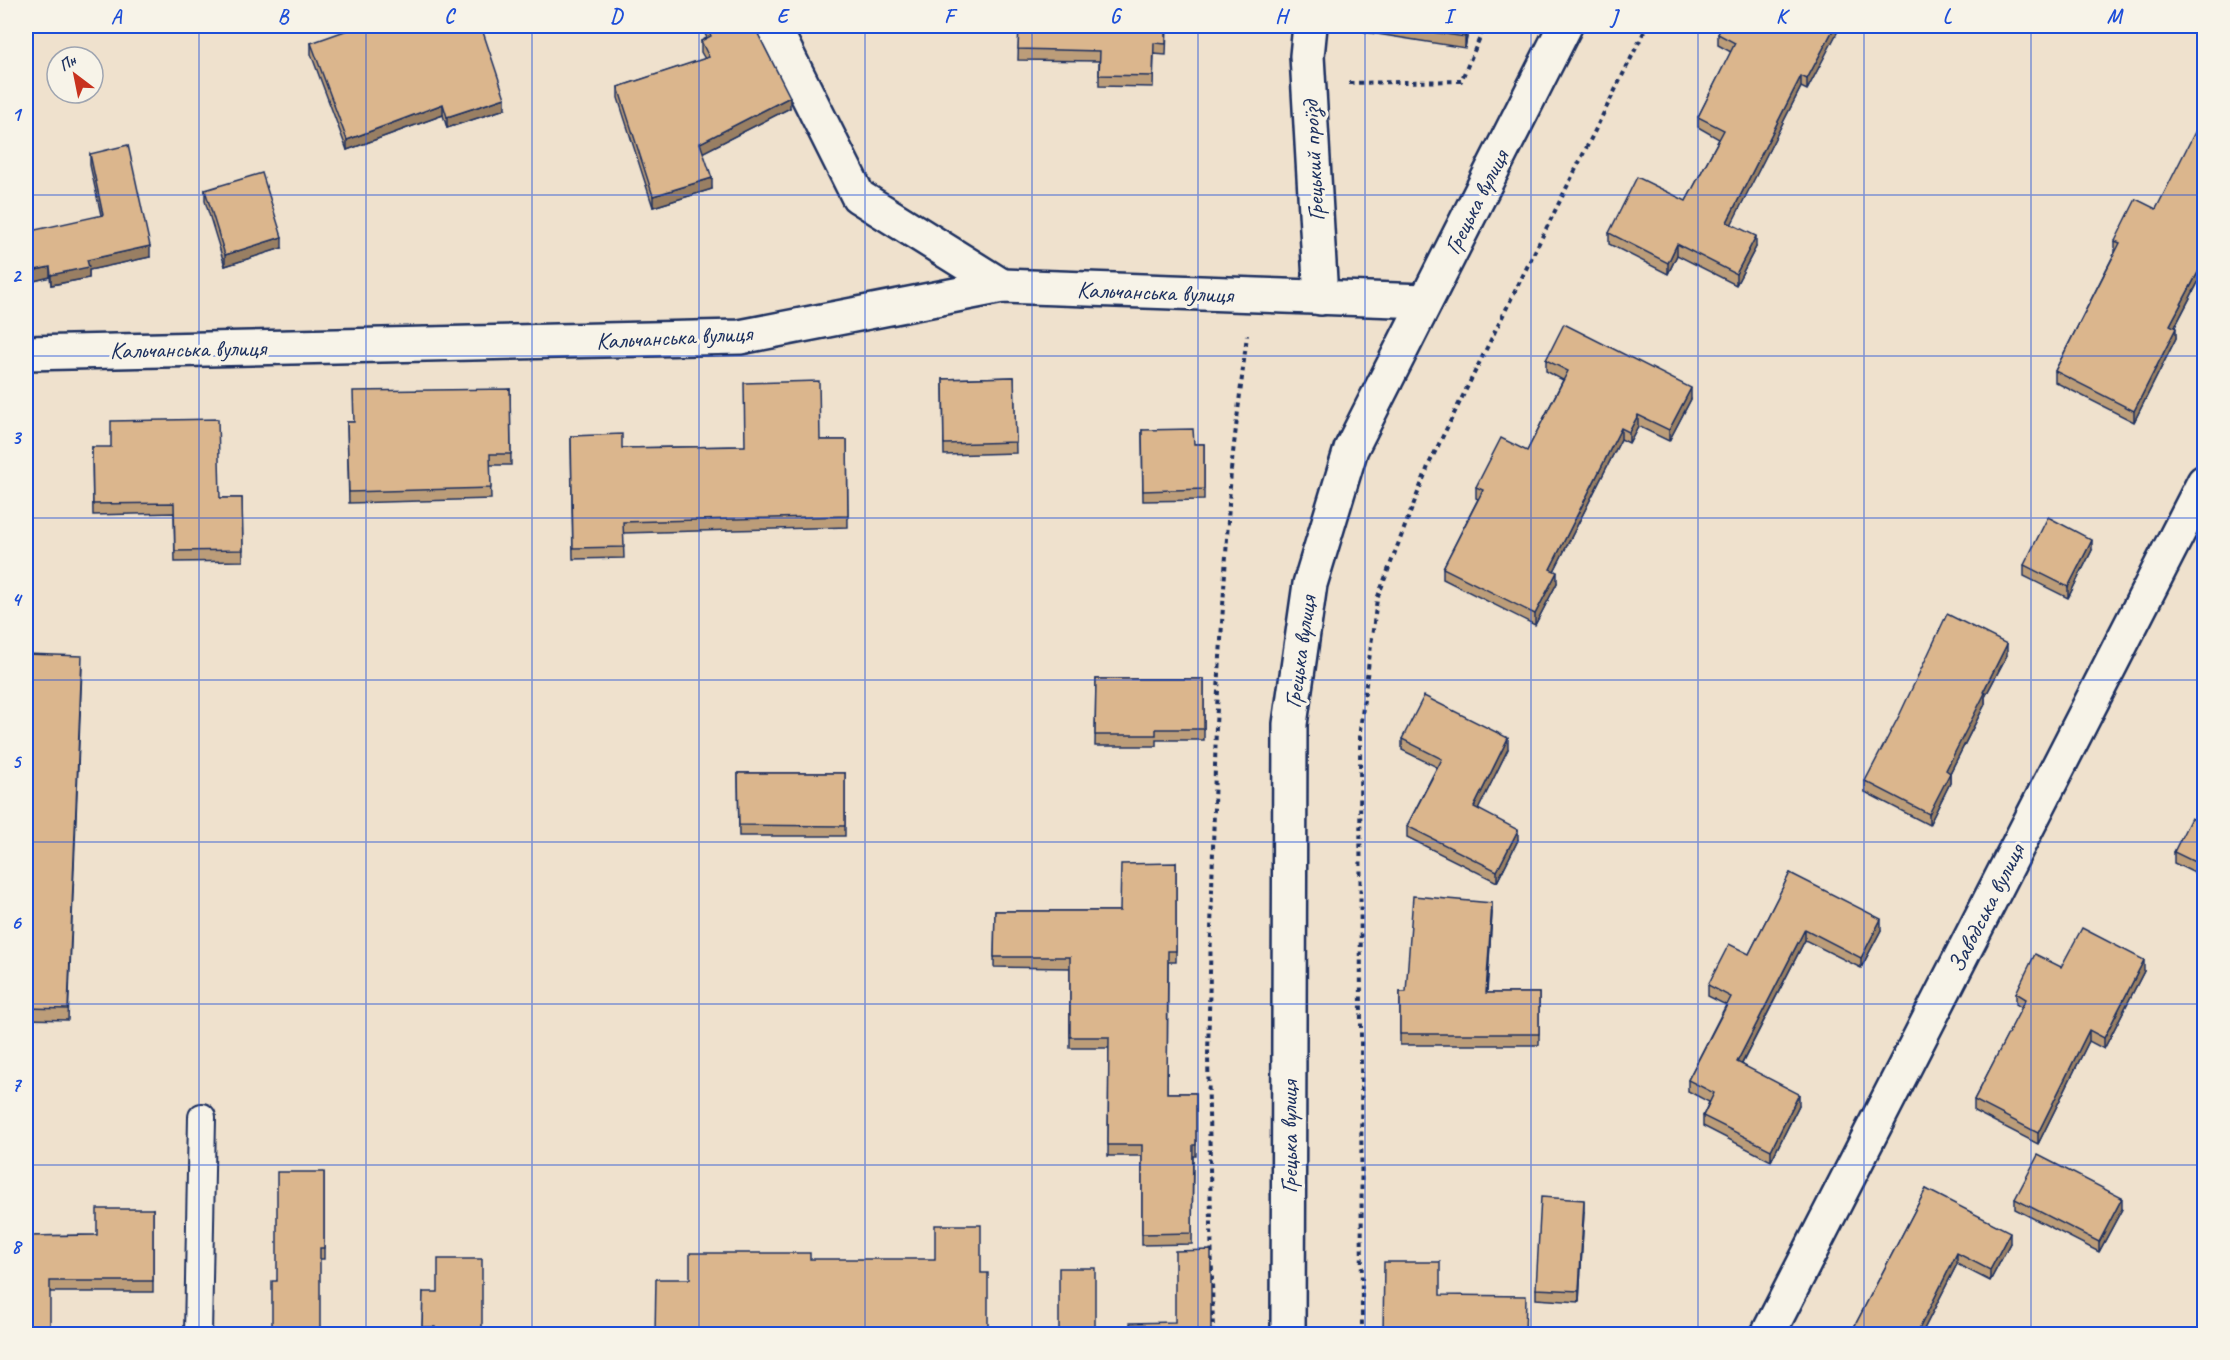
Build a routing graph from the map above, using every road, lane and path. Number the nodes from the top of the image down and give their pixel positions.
1 (772, 26) edge
2 (1310, 26) edge
3 (1485, 26) edge
4 (1565, 26) edge
5 (1647, 26) edge
6 (1309, 84) junction
7 (1002, 286) junction
8 (1251, 295) junction
9 (1321, 298) junction
10 (1425, 301) junction
11 (26, 353) edge
12 (2205, 482) edge
13 (201, 1117) dead end
14 (198, 1335) edge
15 (1213, 1335) edge
16 (1288, 1335) edge
17 (1362, 1335) edge
18 (1768, 1335) edge

1 - 7 street
2 - 6 street, Грецький проїзд
3 - 6 path
4 - 10 street, Грецька вулиця
5 - 17 path
6 - 9 street, Грецький проїзд
7 - 8 street, Кальчанська вулиця
7 - 11 street, Кальчанська вулиця
8 - 9 street, Кальчанська вулиця
8 - 15 path
9 - 10 street, Кальчанська вулиця
10 - 16 street, Грецька вулиця
12 - 18 street, Заводська вулиця
13 - 14 lane

